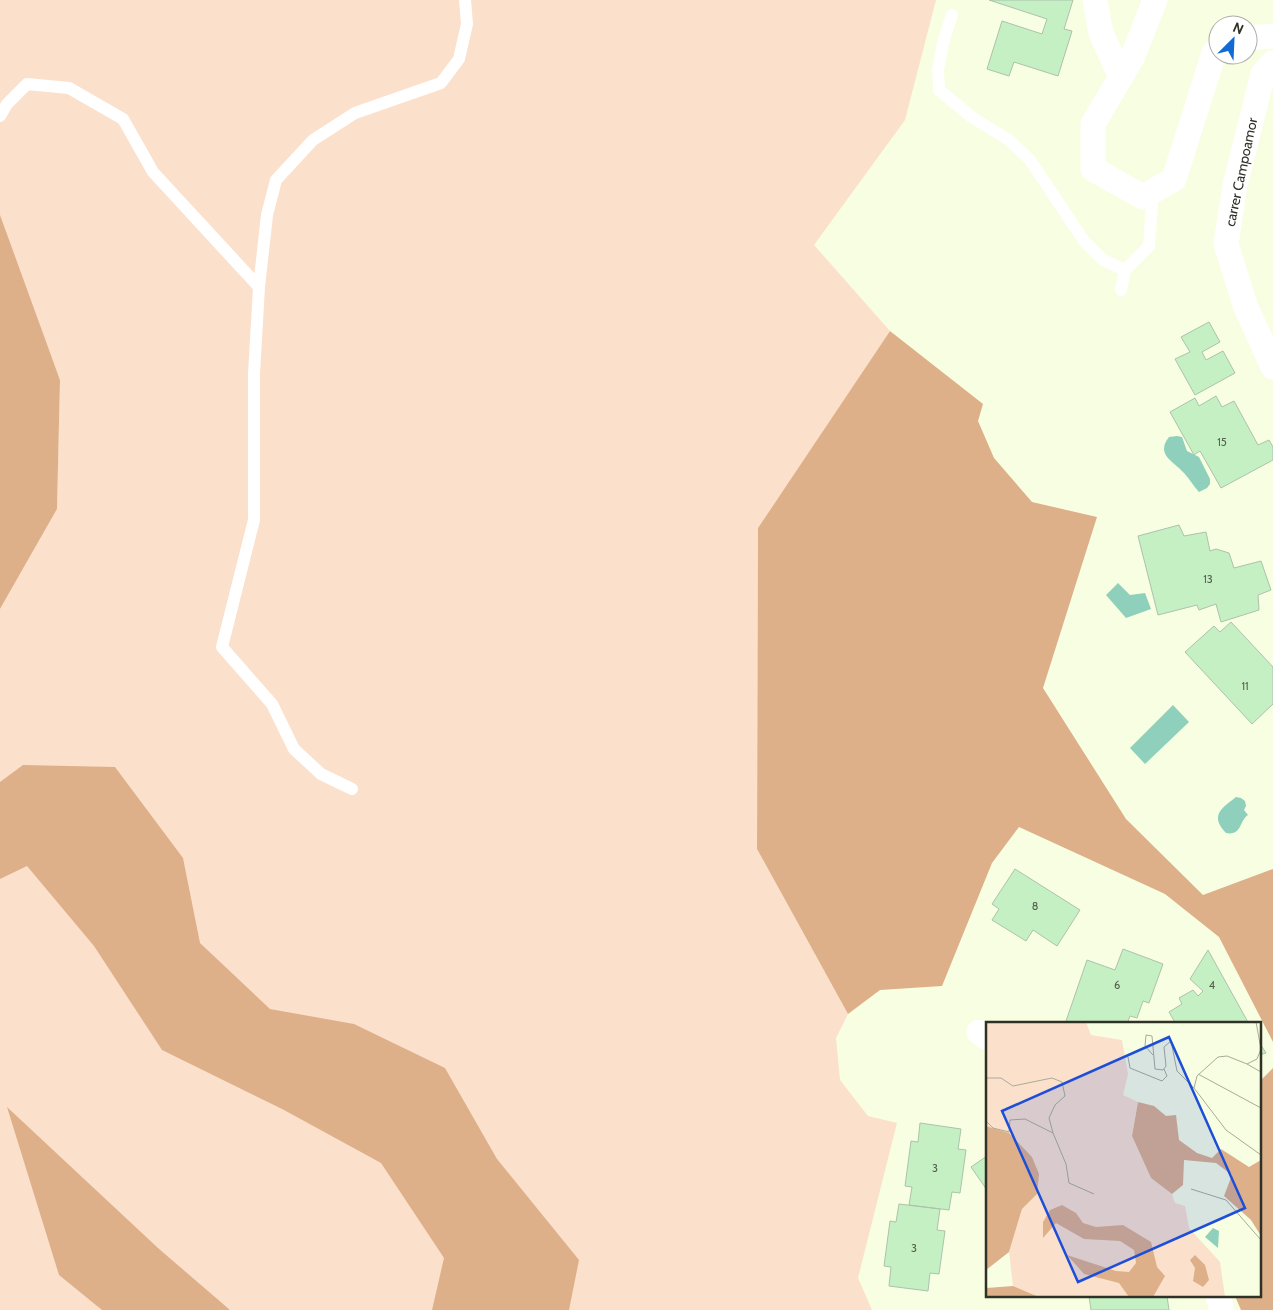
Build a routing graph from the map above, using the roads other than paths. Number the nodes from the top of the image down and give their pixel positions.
1 (464, 0) edge
2 (1095, 0) edge
3 (1155, 0) edge
4 (952, 15) dead end
5 (1273, 36) edge
6 (1258, 37) edge
7 (1273, 63) edge
8 (1210, 65) edge
9 (1121, 77) junction
10 (0, 116) edge
11 (1153, 191) junction
12 (1125, 270) junction
13 (259, 287) junction
14 (1121, 290) dead end
15 (1273, 367) edge
16 (352, 788) dead end

1 - 13 lane
2 - 9 street
3 - 9 street
4 - 12 lane
5 - 6 street
7 - 15 street, carrer Campoamor
8 - 11 street
9 - 11 street
10 - 13 lane
11 - 12 lane
12 - 14 lane
13 - 16 lane

